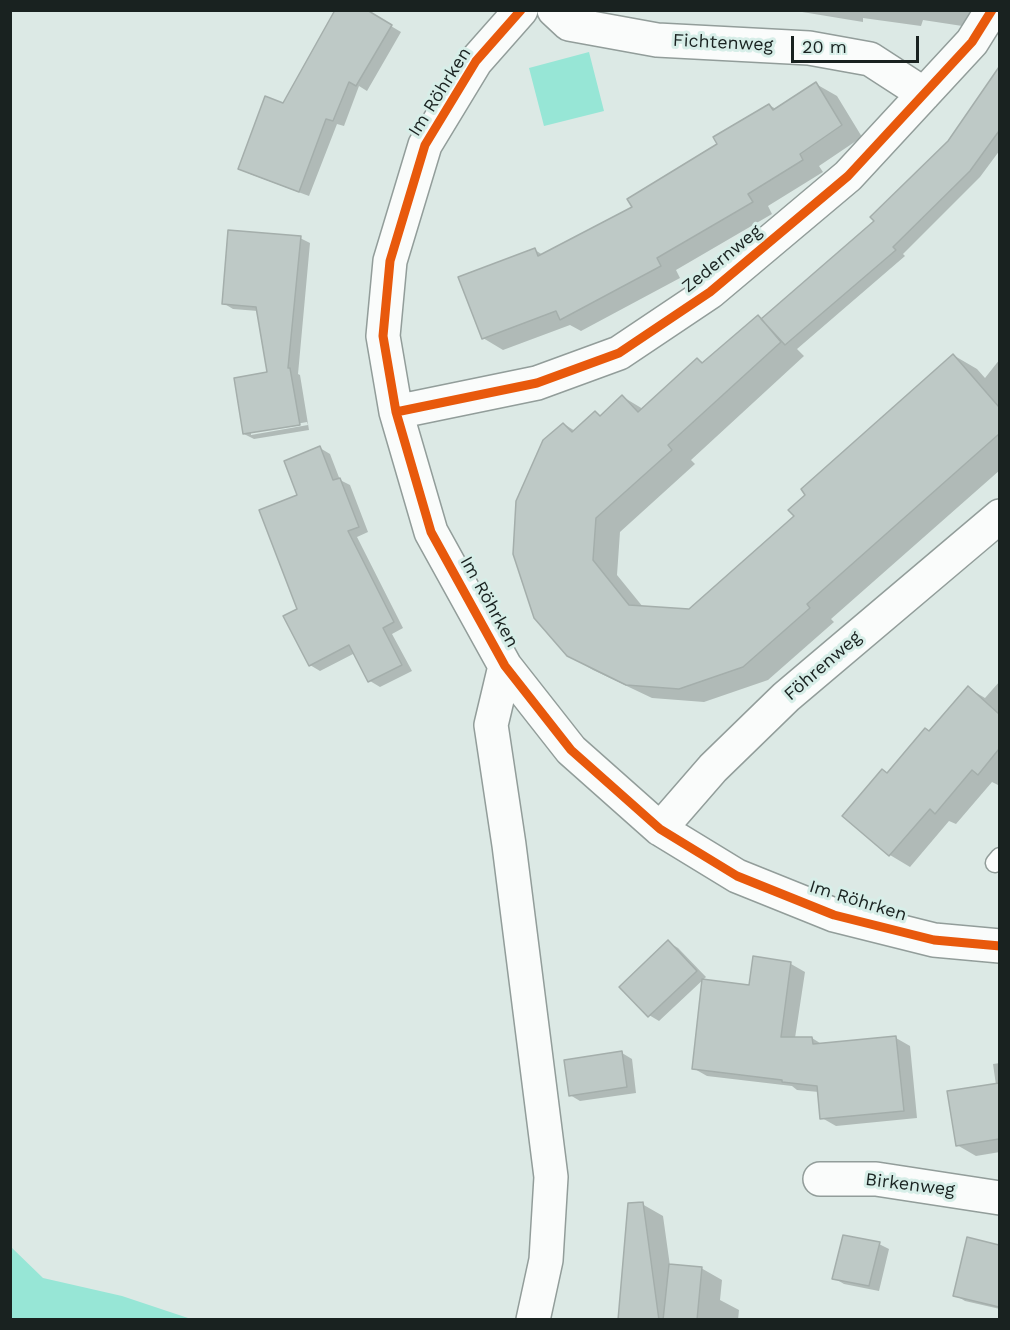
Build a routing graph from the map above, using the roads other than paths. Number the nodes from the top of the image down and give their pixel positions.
1 (521, 10) edge
2 (554, 10) edge
3 (992, 10) edge
4 (924, 94) junction
5 (396, 412) junction
6 (999, 516) edge
7 (506, 666) junction
8 (660, 829) junction
9 (999, 946) edge
10 (820, 1179) dead end
11 (999, 1198) edge
12 (533, 1320) edge

1 - 5 street, Im Röhrken
2 - 4 street, Fichtenweg
3 - 4 street, Zedernweg
4 - 5 street, Zedernweg
5 - 7 street, Im Röhrken
6 - 8 street, Föhrenweg
7 - 8 street, Im Röhrken
7 - 12 street, Im Röhrken
8 - 9 street, Im Röhrken
10 - 11 street, Birkenweg

